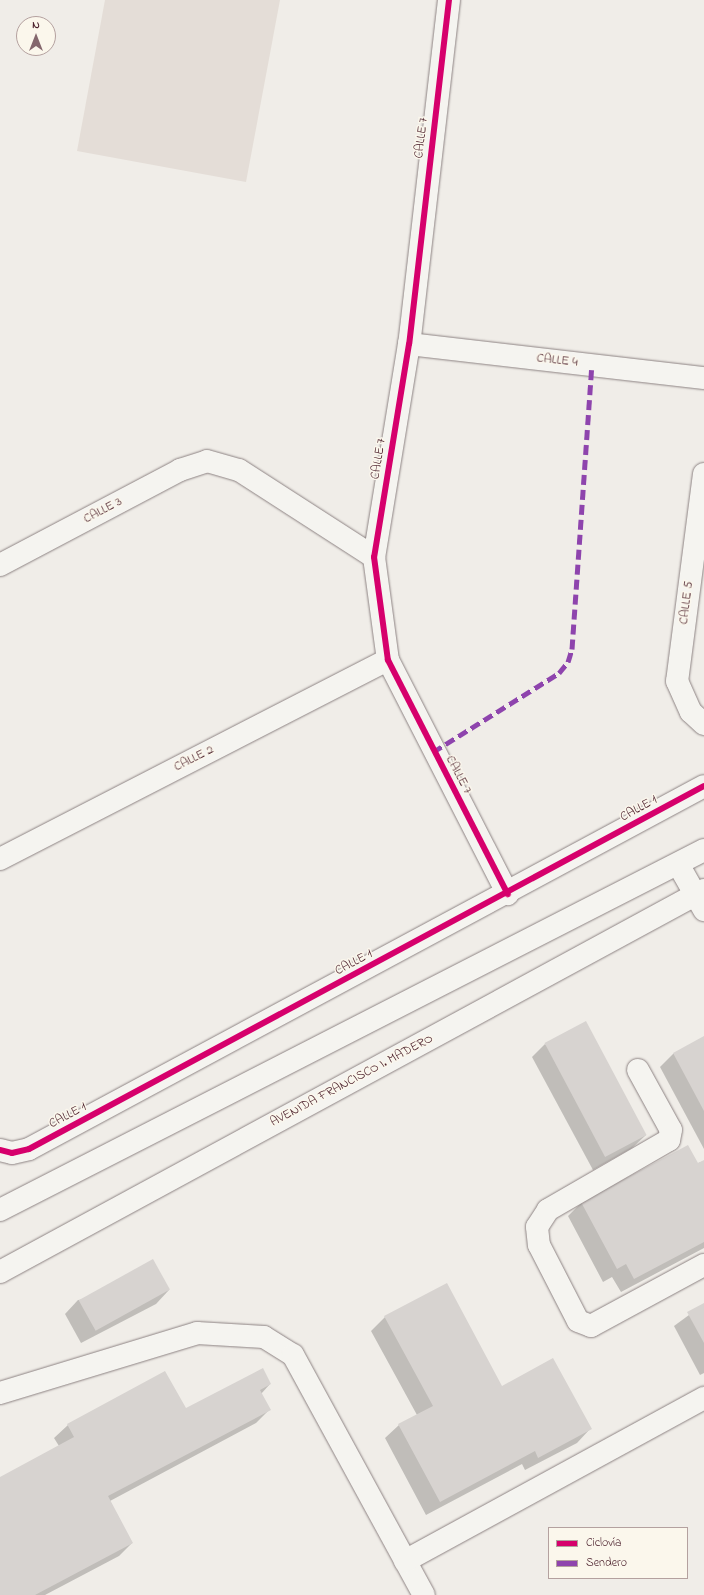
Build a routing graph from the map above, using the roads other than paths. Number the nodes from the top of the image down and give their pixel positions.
1 (449, 0) edge
2 (409, 344) junction
3 (704, 378) edge
4 (704, 474) edge
5 (374, 557) junction
6 (0, 565) edge
7 (388, 660) junction
8 (704, 724) edge
9 (704, 786) edge
10 (704, 850) edge
11 (0, 859) edge
12 (678, 864) junction
13 (508, 894) junction
14 (701, 898) edge
15 (638, 1070) dead end
16 (6, 1151) edge
17 (0, 1210) edge
18 (704, 1265) edge
19 (0, 1272) edge
20 (0, 1393) edge
21 (704, 1398) edge
22 (405, 1561) junction
23 (424, 1595) edge

1 - 2 street, CALLE 7
2 - 3 street, CALLE 4
2 - 5 street, CALLE 7
4 - 8 street, CALLE 5
5 - 6 street, CALLE 3
5 - 7 street, CALLE 7
7 - 11 street, CALLE 2
7 - 13 street, CALLE 7
9 - 13 street, CALLE 1
10 - 12 street
12 - 14 street
12 - 17 street
13 - 16 street, CALLE 1
14 - 19 street, AVENIDA FRANCISCO I. MADERO
15 - 18 street
20 - 22 street
21 - 22 street
22 - 23 street

